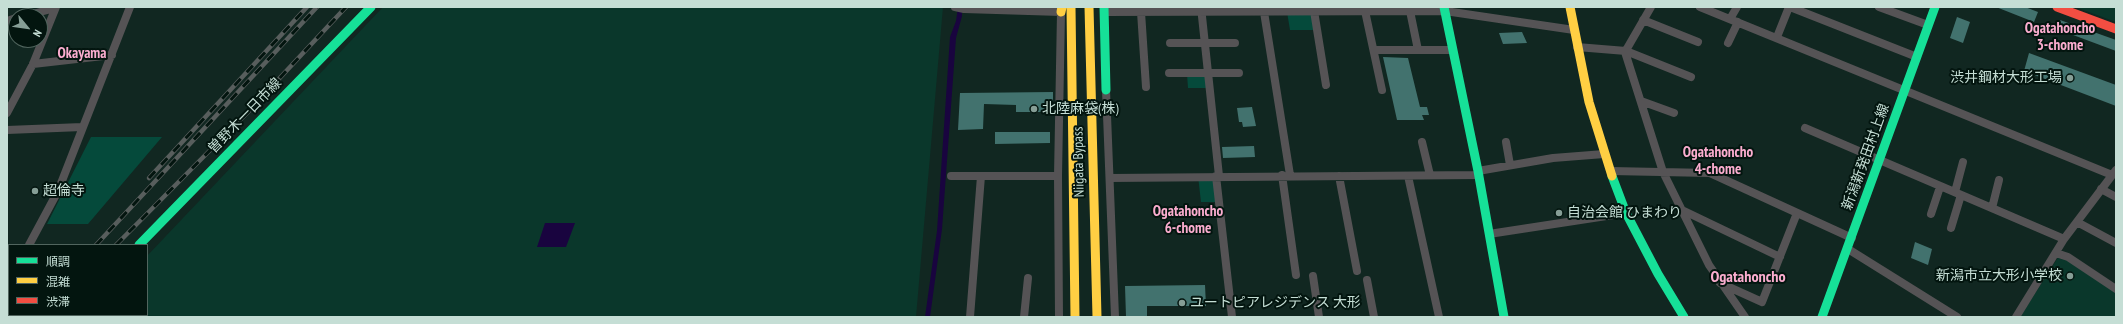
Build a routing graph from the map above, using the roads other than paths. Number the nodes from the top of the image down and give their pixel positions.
1 (55, 7) edge
2 (130, 7) edge
3 (371, 7) edge
4 (1071, 7) edge
5 (1089, 7) edge
6 (1570, 7) edge
7 (1651, 7) edge
8 (1700, 7) edge
9 (1737, 7) edge
10 (1790, 7) edge
11 (1879, 7) edge
12 (1935, 7) edge
13 (2057, 7) edge
14 (958, 8) edge
15 (1201, 9) edge
16 (1297, 9) edge
17 (1445, 9) edge
18 (1062, 10) edge
19 (1104, 10) edge
20 (1261, 10) edge
21 (1369, 10) edge
22 (1314, 11) junction
23 (1410, 11) junction
24 (1141, 12) junction
25 (1643, 20) junction
26 (1734, 21) junction
27 (1928, 25) junction
28 (2116, 29) edge
29 (1574, 30) junction
30 (1777, 37) junction
31 (1698, 42) dead end
32 (1728, 42) dead end
33 (1170, 43) dead end
34 (1205, 43) junction
35 (1235, 43) dead end
36 (1577, 47) junction
37 (1374, 50) junction
38 (1418, 50) junction
39 (1453, 50) junction
40 (1626, 51) junction
41 (112, 55) junction
42 (1917, 57) junction
43 (33, 64) junction
44 (1169, 73) dead end
45 (1208, 73) junction
46 (1239, 74) dead end
47 (1691, 77) dead end
48 (1326, 85) dead end
49 (1146, 87) dead end
50 (1106, 90) joint
51 (1382, 90) dead end
52 (1904, 91) junction
53 (1641, 101) junction
54 (7, 113) edge
55 (1674, 113) dead end
56 (82, 127) junction
57 (1805, 128) dead end
58 (7, 130) edge
59 (1422, 142) dead end
60 (1506, 142) dead end
61 (1604, 154) junction
62 (1880, 160) junction
63 (1962, 162) dead end
64 (1510, 165) junction
65 (1611, 171) junction
66 (1663, 172) junction
67 (1478, 173) junction
68 (2114, 173) edge
69 (1286, 175) junction
70 (1430, 175) junction
71 (951, 176) dead end
72 (981, 176) junction
73 (1058, 176) junction
74 (1218, 176) junction
75 (1339, 176) junction
76 (1408, 176) junction
77 (1110, 178) junction
78 (1999, 180) dead end
79 (1940, 186) junction
80 (2101, 189) junction
81 (1958, 194) junction
82 (2116, 197) edge
83 (1992, 208) junction
84 (1682, 210) junction
85 (1626, 213) junction
86 (1797, 213) junction
87 (1932, 214) dead end
88 (2077, 222) junction
89 (1951, 228) dead end
90 (1489, 234) junction
91 (1852, 238) junction
92 (2064, 239) junction
93 (2116, 243) edge
94 (30, 244) edge
95 (140, 244) edge
96 (1848, 249) junction
97 (2056, 253) junction
98 (1780, 257) junction
99 (1358, 271) dead end
100 (1296, 275) dead end
101 (1313, 276) dead end
102 (1028, 278) dead end
103 (1367, 280) dead end
104 (8, 282) edge
105 (1720, 283) junction
106 (7, 287) edge
107 (2116, 289) edge
108 (123, 316) edge
109 (138, 317) edge
110 (970, 317) edge
111 (1024, 317) edge
112 (1059, 317) edge
113 (1075, 317) edge
114 (1096, 317) edge
115 (1115, 317) edge
116 (1232, 317) edge
117 (1319, 317) edge
118 (1374, 317) edge
119 (1439, 317) edge
120 (1504, 317) edge
121 (1684, 317) edge
122 (1745, 317) edge
123 (1822, 317) edge
124 (1957, 317) edge
125 (2016, 317) edge

1 - 43 street
2 - 41 street
3 - 95 main road, 曽野木一日市線
4 - 113 main road, Niigata Bypass
5 - 114 main road, Niigata Bypass
6 - 29 main road
7 - 25 street
8 - 26 street
9 - 26 street
10 - 30 street
10 - 42 street
11 - 27 street
12 - 27 main road, 新潟新発田村上線
13 - 28 main road
14 - 18 street
15 - 20 street
15 - 24 street
15 - 34 street
16 - 20 street
16 - 22 street
17 - 23 street
17 - 29 street
17 - 39 main road
18 - 73 street
19 - 24 street
19 - 50 main road
20 - 69 street
21 - 22 street
21 - 23 street
21 - 37 street
22 - 48 street
23 - 38 street
24 - 49 street
25 - 31 street
25 - 40 street
26 - 30 street
26 - 32 street
27 - 42 main road, 新潟新発田村上線
29 - 36 main road
30 - 52 street
33 - 34 street
34 - 35 street
34 - 45 street
36 - 40 street
36 - 61 main road
37 - 38 street
37 - 51 street
38 - 39 street
39 - 67 main road
40 - 47 street
40 - 53 street
41 - 43 street
41 - 56 street
42 - 52 main road, 新潟新発田村上線
43 - 54 street
44 - 45 street
45 - 46 street
45 - 74 street
50 - 77 street
52 - 62 main road, 新潟新発田村上線
52 - 68 street
53 - 55 street
53 - 66 street
56 - 58 street
56 - 94 street
57 - 62 street
59 - 70 street
60 - 64 street
61 - 64 street
61 - 65 main road
62 - 79 street
62 - 91 main road, 新潟新発田村上線
63 - 81 street
64 - 67 street
65 - 66 street
65 - 85 main road
66 - 84 street
66 - 86 street
67 - 70 street
67 - 90 main road
68 - 80 street
69 - 74 street
69 - 75 street
69 - 100 street
70 - 76 street
71 - 72 street
72 - 73 street
72 - 110 street
73 - 112 street
74 - 77 street
74 - 116 street
75 - 76 street
75 - 99 street
76 - 119 street
77 - 115 street
78 - 83 street
79 - 81 street
79 - 87 street
80 - 82 street
80 - 88 street
81 - 83 street
81 - 89 street
83 - 92 street
84 - 98 street
84 - 105 street
85 - 90 street
85 - 121 main road
86 - 91 street
86 - 98 street
88 - 92 street
88 - 93 street
90 - 120 main road
91 - 96 main road, 新潟新発田村上線
92 - 97 street
96 - 123 main road, 新潟新発田村上線
96 - 124 street
97 - 107 street
97 - 125 street
98 - 105 street
101 - 117 street
102 - 111 street
103 - 118 street
104 - 106 street
105 - 122 street
108 - 109 street

